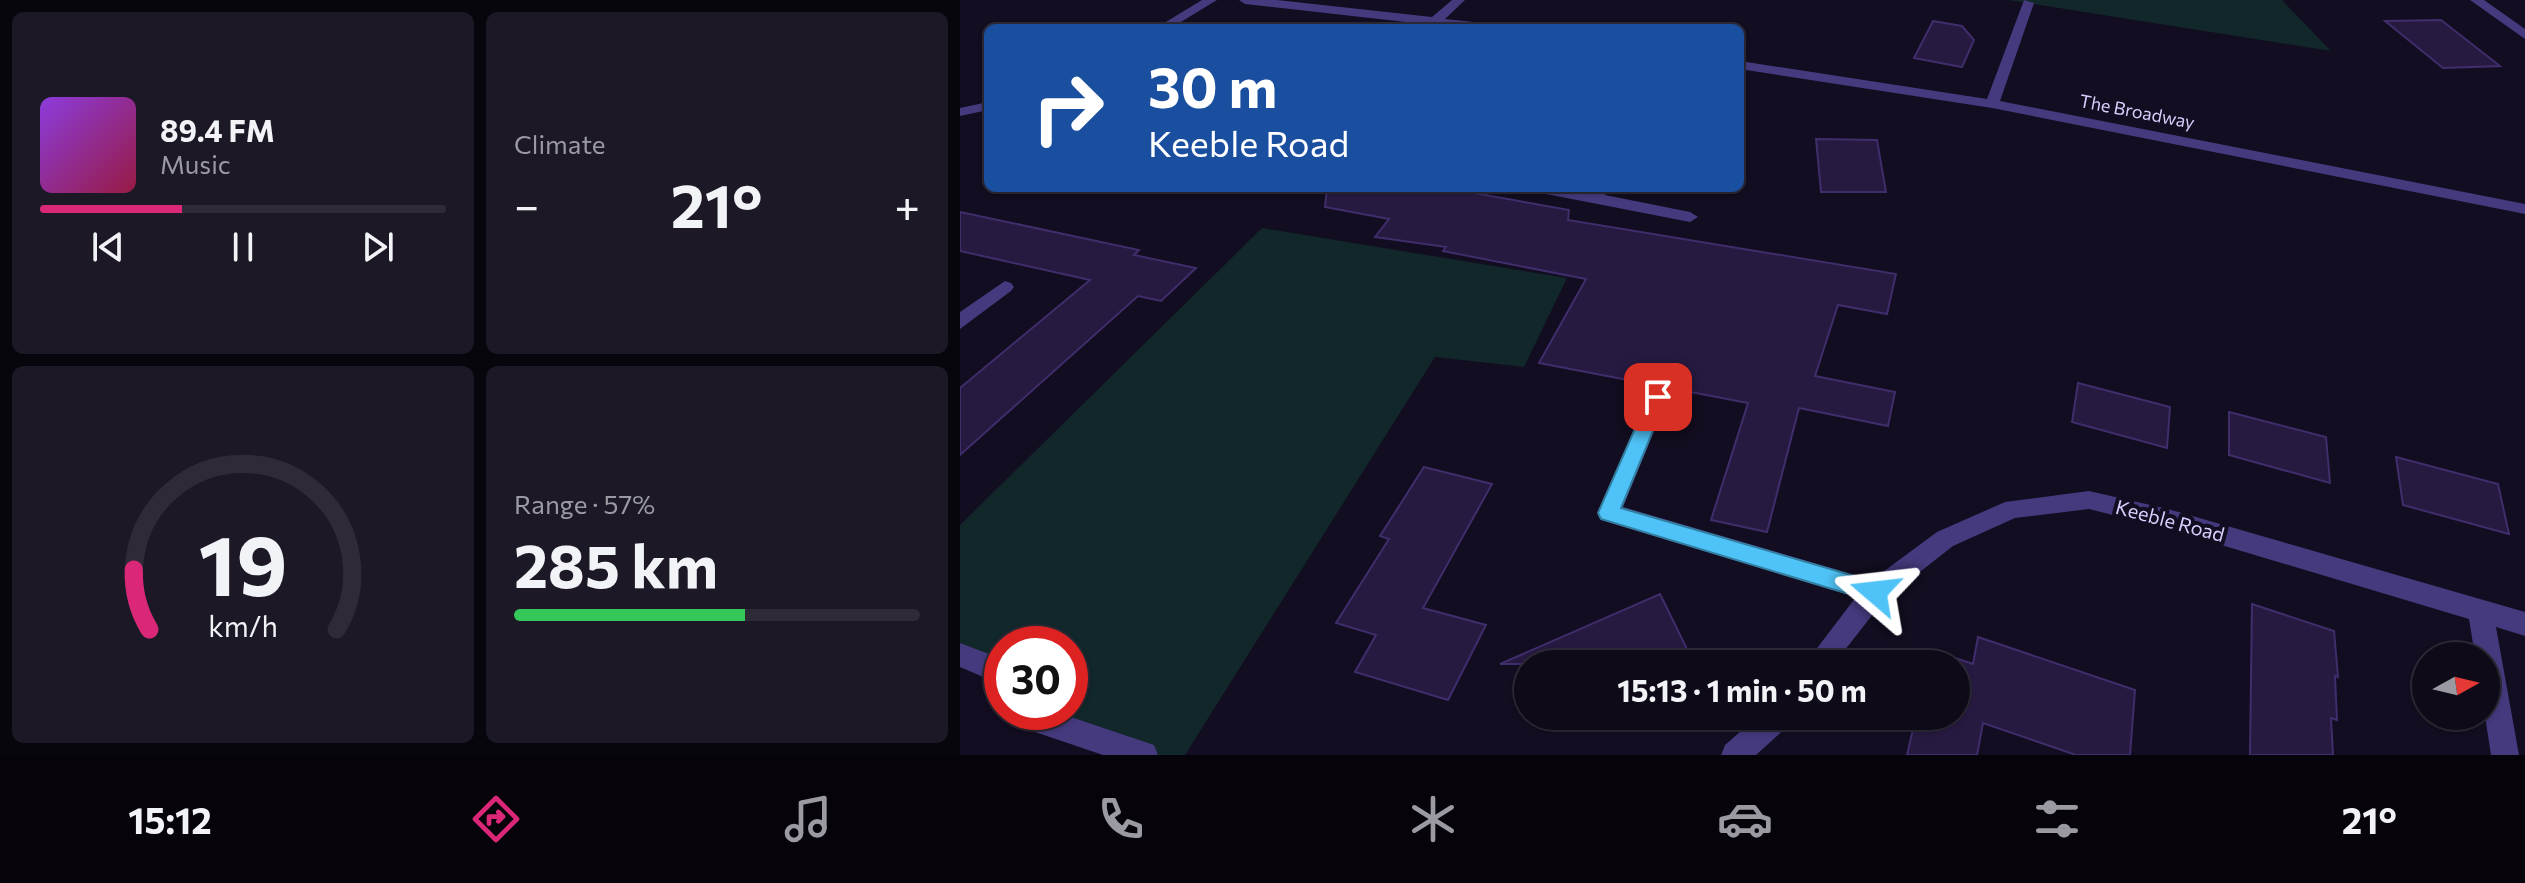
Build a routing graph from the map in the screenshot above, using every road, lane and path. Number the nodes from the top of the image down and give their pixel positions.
1 (1211, 0) edge
2 (1245, 0) edge
3 (1459, 0) edge
4 (2476, 0) edge
5 (2028, 3) dead end
6 (1436, 20) junction
7 (1169, 24) edge
8 (1457, 24) edge
9 (2525, 35) edge
10 (1744, 66) edge
11 (1992, 104) junction
12 (984, 107) edge
13 (960, 112) edge
14 (1598, 193) edge
15 (2525, 209) edge
16 (1690, 217) dead end
17 (1005, 287) dead end
18 (960, 322) edge
19 (1658, 397) dead end
20 (1875, 592) junction
21 (2480, 610) junction
22 (2525, 624) edge
23 (1829, 650) edge
24 (960, 655) edge
25 (984, 665) edge
26 (1068, 730) edge
27 (1763, 730) edge
28 (1141, 755) edge
29 (1735, 755) edge
30 (2505, 755) edge

1 - 7 street
2 - 6 street
3 - 6 street
4 - 9 street
5 - 11 street
6 - 8 street
10 - 11 street, The Broadway
11 - 15 street, The Broadway
12 - 13 street
14 - 16 street
17 - 18 street
19 - 20 street
20 - 21 street, Keeble Road
20 - 23 street, Keeble Road
21 - 22 street, Keeble Road
21 - 30 street
24 - 25 street
26 - 28 street
27 - 29 street

